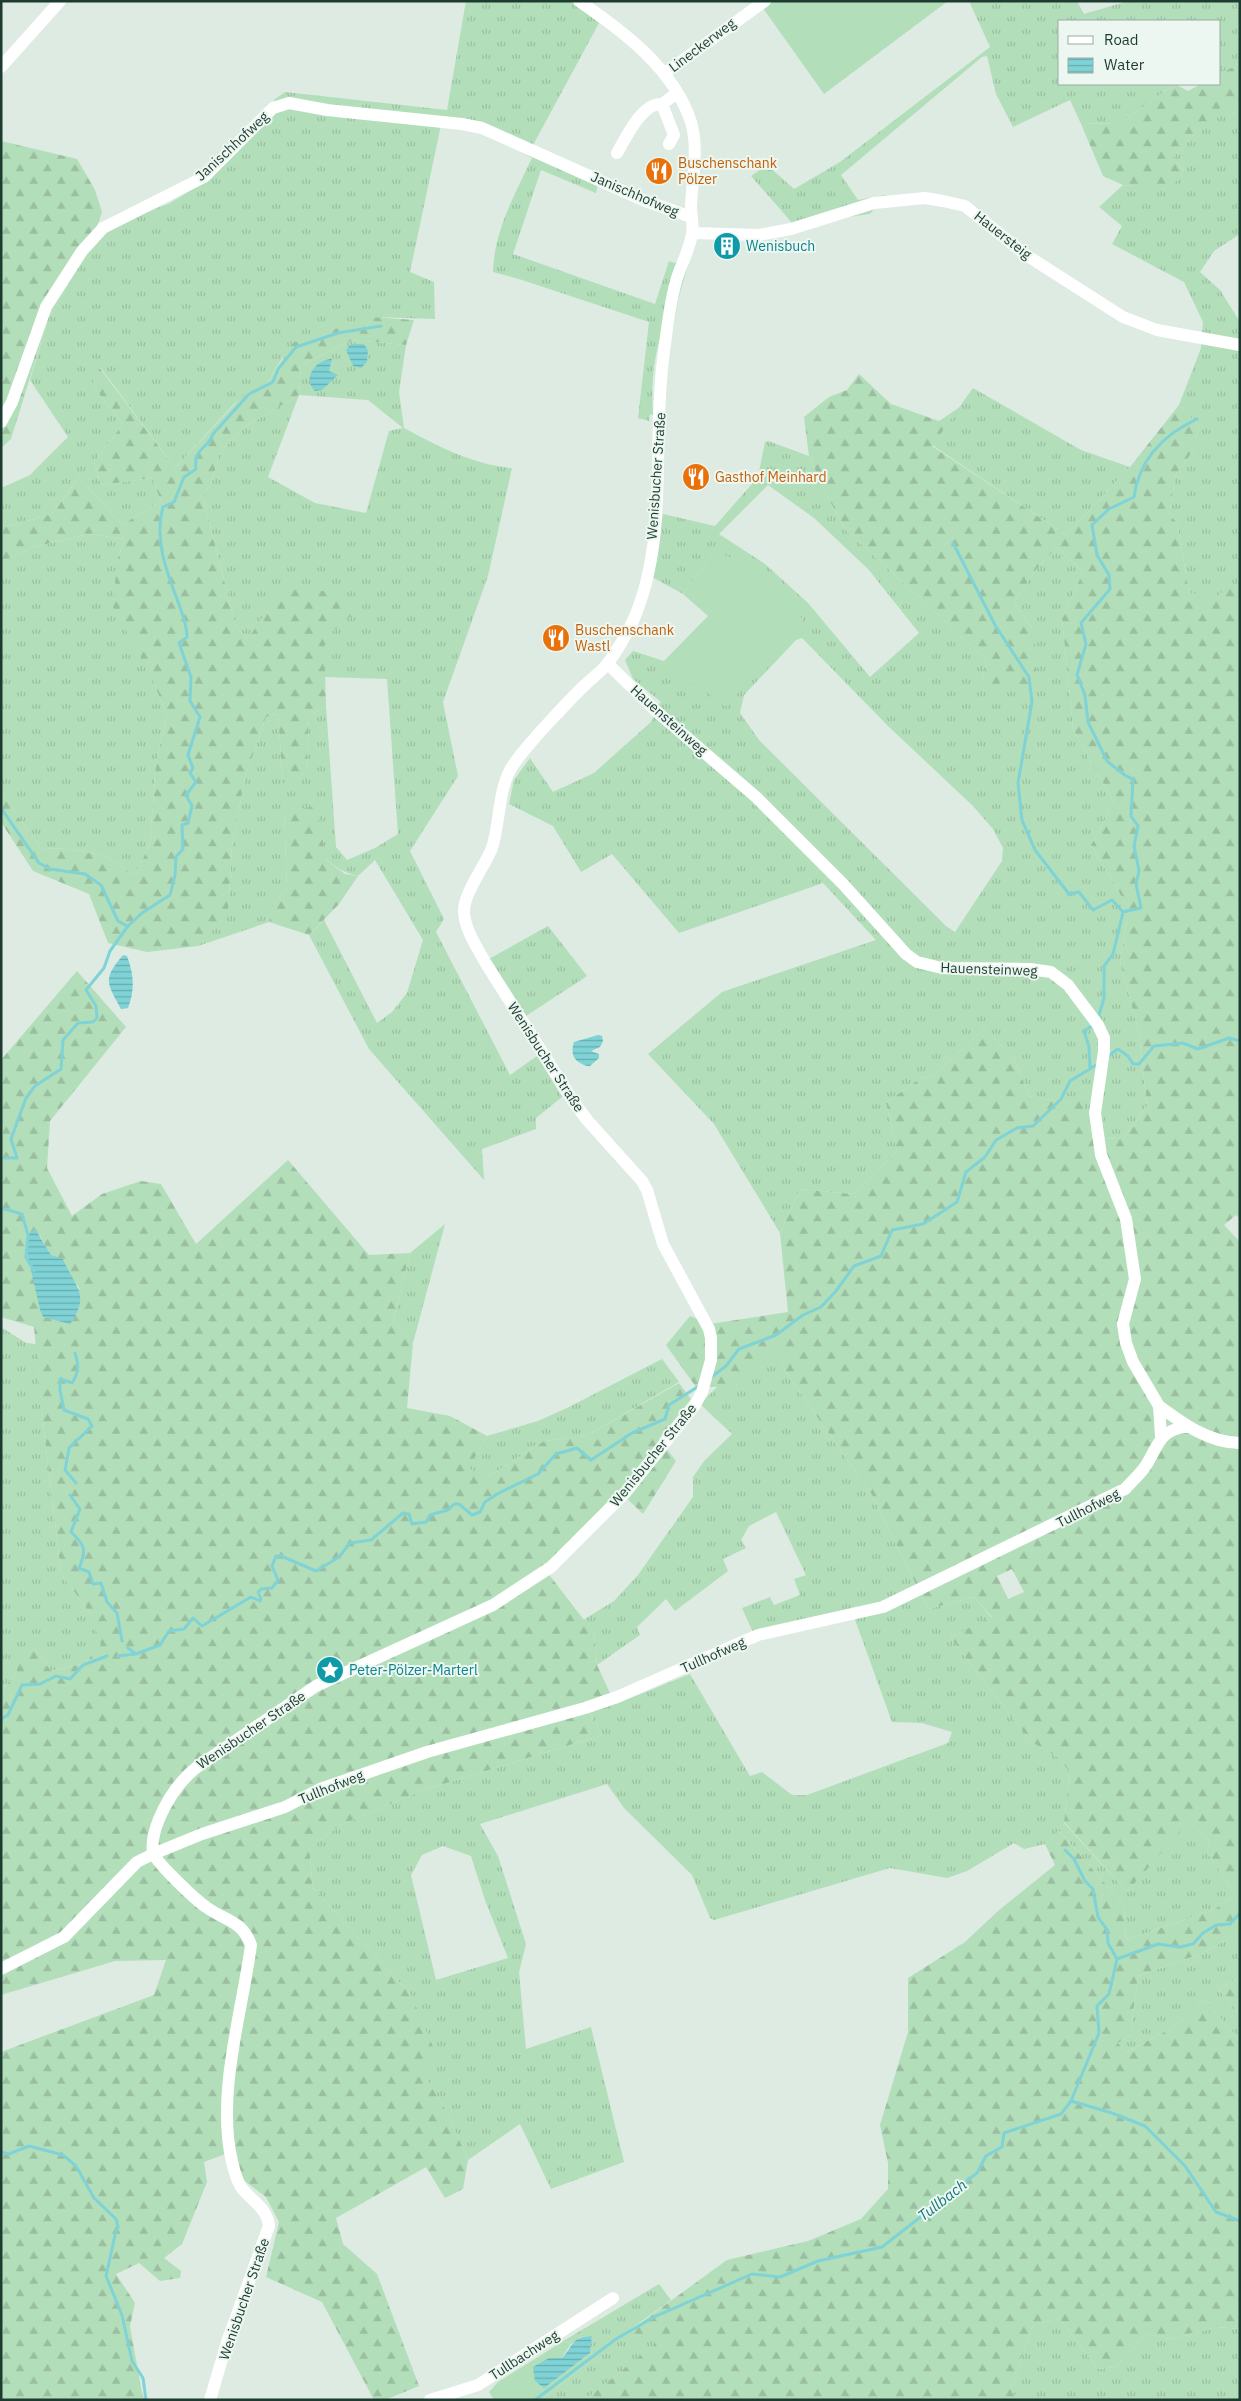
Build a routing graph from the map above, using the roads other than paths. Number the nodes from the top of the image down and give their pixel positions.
1 (60, 1) edge
2 (579, 1) edge
3 (765, 1) edge
4 (1, 67) edge
5 (665, 73) junction
6 (677, 93) junction
7 (662, 104) junction
8 (669, 144) dead end
9 (616, 154) dead end
10 (692, 217) junction
11 (693, 233) junction
12 (1240, 345) edge
13 (1, 422) edge
14 (608, 664) junction
15 (1159, 1406) junction
16 (1186, 1426) junction
17 (1162, 1436) junction
18 (1240, 1443) edge
19 (154, 1854) junction
20 (1, 1968) edge
21 (613, 2298) dead end
22 (210, 2400) edge
23 (430, 2400) edge

1 - 4 street
2 - 5 street, Wenisbucher Straße
3 - 5 street, Lineckerweg
5 - 6 street, Wenisbucher Straße
6 - 7 street
6 - 10 street, Wenisbucher Straße
7 - 8 street
7 - 9 street
10 - 11 street, Wenisbucher Straße
10 - 13 street, Janischhofweg
11 - 12 street, Hauersteig
11 - 14 street, Wenisbucher Straße
14 - 15 street, Hauensteinweg
14 - 19 street, Wenisbucher Straße
15 - 16 street, Hauensteinweg
15 - 17 street, Hauensteinweg
16 - 17 street
16 - 18 street
17 - 19 street, Tullhofweg
19 - 20 street, Tullhofweg
19 - 22 street, Wenisbucher Straße
21 - 23 street, Tullbachweg

